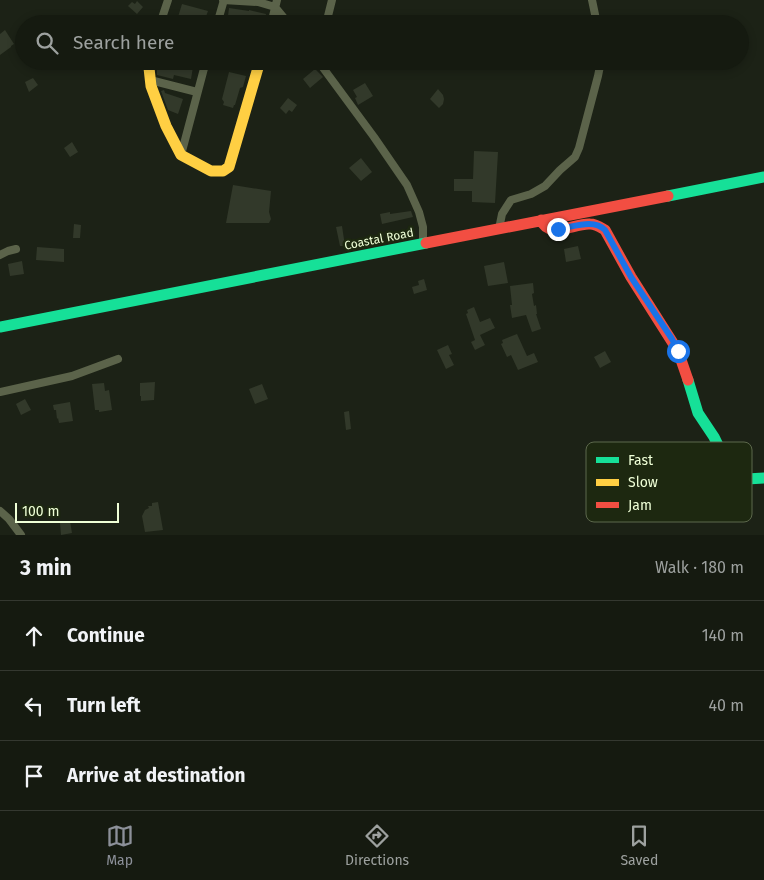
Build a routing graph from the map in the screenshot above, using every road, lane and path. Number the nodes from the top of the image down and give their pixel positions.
1 (168, 0) edge
2 (224, 0) edge
3 (332, 0) edge
4 (592, 0) edge
5 (276, 4) edge
6 (163, 15) edge
7 (220, 15) edge
8 (283, 15) edge
9 (328, 15) edge
10 (595, 15) edge
11 (149, 70) edge
12 (203, 70) edge
13 (257, 70) edge
14 (325, 70) edge
15 (599, 70) edge
16 (150, 80) junction
17 (197, 92) junction
18 (181, 154) junction
19 (764, 177) edge
20 (541, 220) junction
21 (499, 229) junction
22 (423, 244) junction
23 (16, 250) dead end
24 (0, 256) edge
25 (0, 327) edge
26 (118, 359) dead end
27 (0, 392) edge
28 (716, 442) edge
29 (0, 511) edge
30 (21, 535) edge

1 - 6 street
2 - 5 street
2 - 7 street
3 - 9 street
4 - 10 street
5 - 8 street
11 - 16 main road
12 - 17 street
13 - 18 main road
14 - 22 street
15 - 21 street
16 - 17 street
16 - 18 main road
17 - 18 street
19 - 20 main road, Coastal Road
20 - 21 main road, Coastal Road
20 - 28 main road
21 - 22 main road, Coastal Road
22 - 25 main road, Coastal Road
23 - 24 street
26 - 27 street
29 - 30 street

